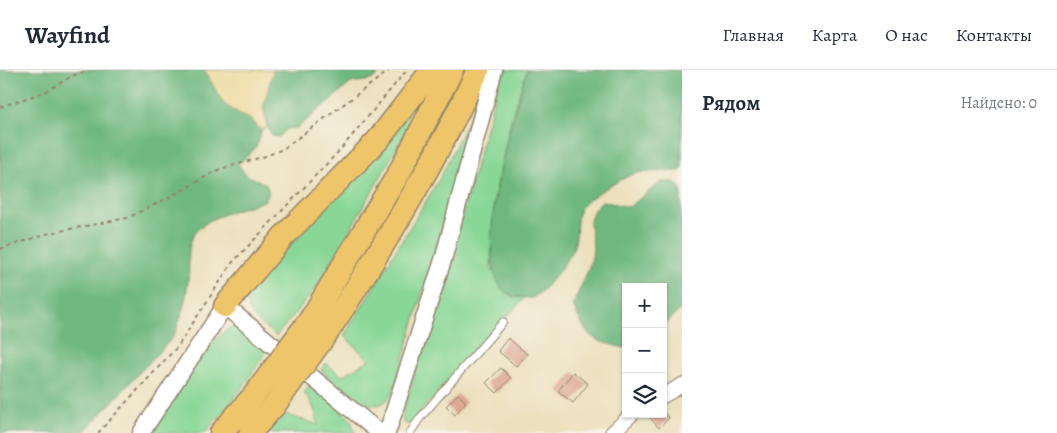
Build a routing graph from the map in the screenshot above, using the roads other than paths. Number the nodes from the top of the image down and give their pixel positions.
1 (432, 70) edge
2 (452, 70) edge
3 (478, 70) edge
4 (494, 70) edge
5 (225, 306) junction
6 (503, 322) dead end
7 (321, 324) junction
8 (682, 385) edge
9 (667, 394) edge
10 (265, 399) junction
11 (628, 418) edge
12 (141, 433) edge
13 (221, 433) edge
14 (250, 433) edge
15 (380, 433) edge
16 (387, 433) edge
17 (410, 433) edge
18 (612, 433) edge

1 - 5 highway
2 - 7 highway
3 - 7 highway
4 - 16 street
5 - 12 street
5 - 15 street
6 - 17 lane
7 - 10 highway, bridge
8 - 9 street
10 - 13 highway
10 - 14 highway
11 - 18 street

